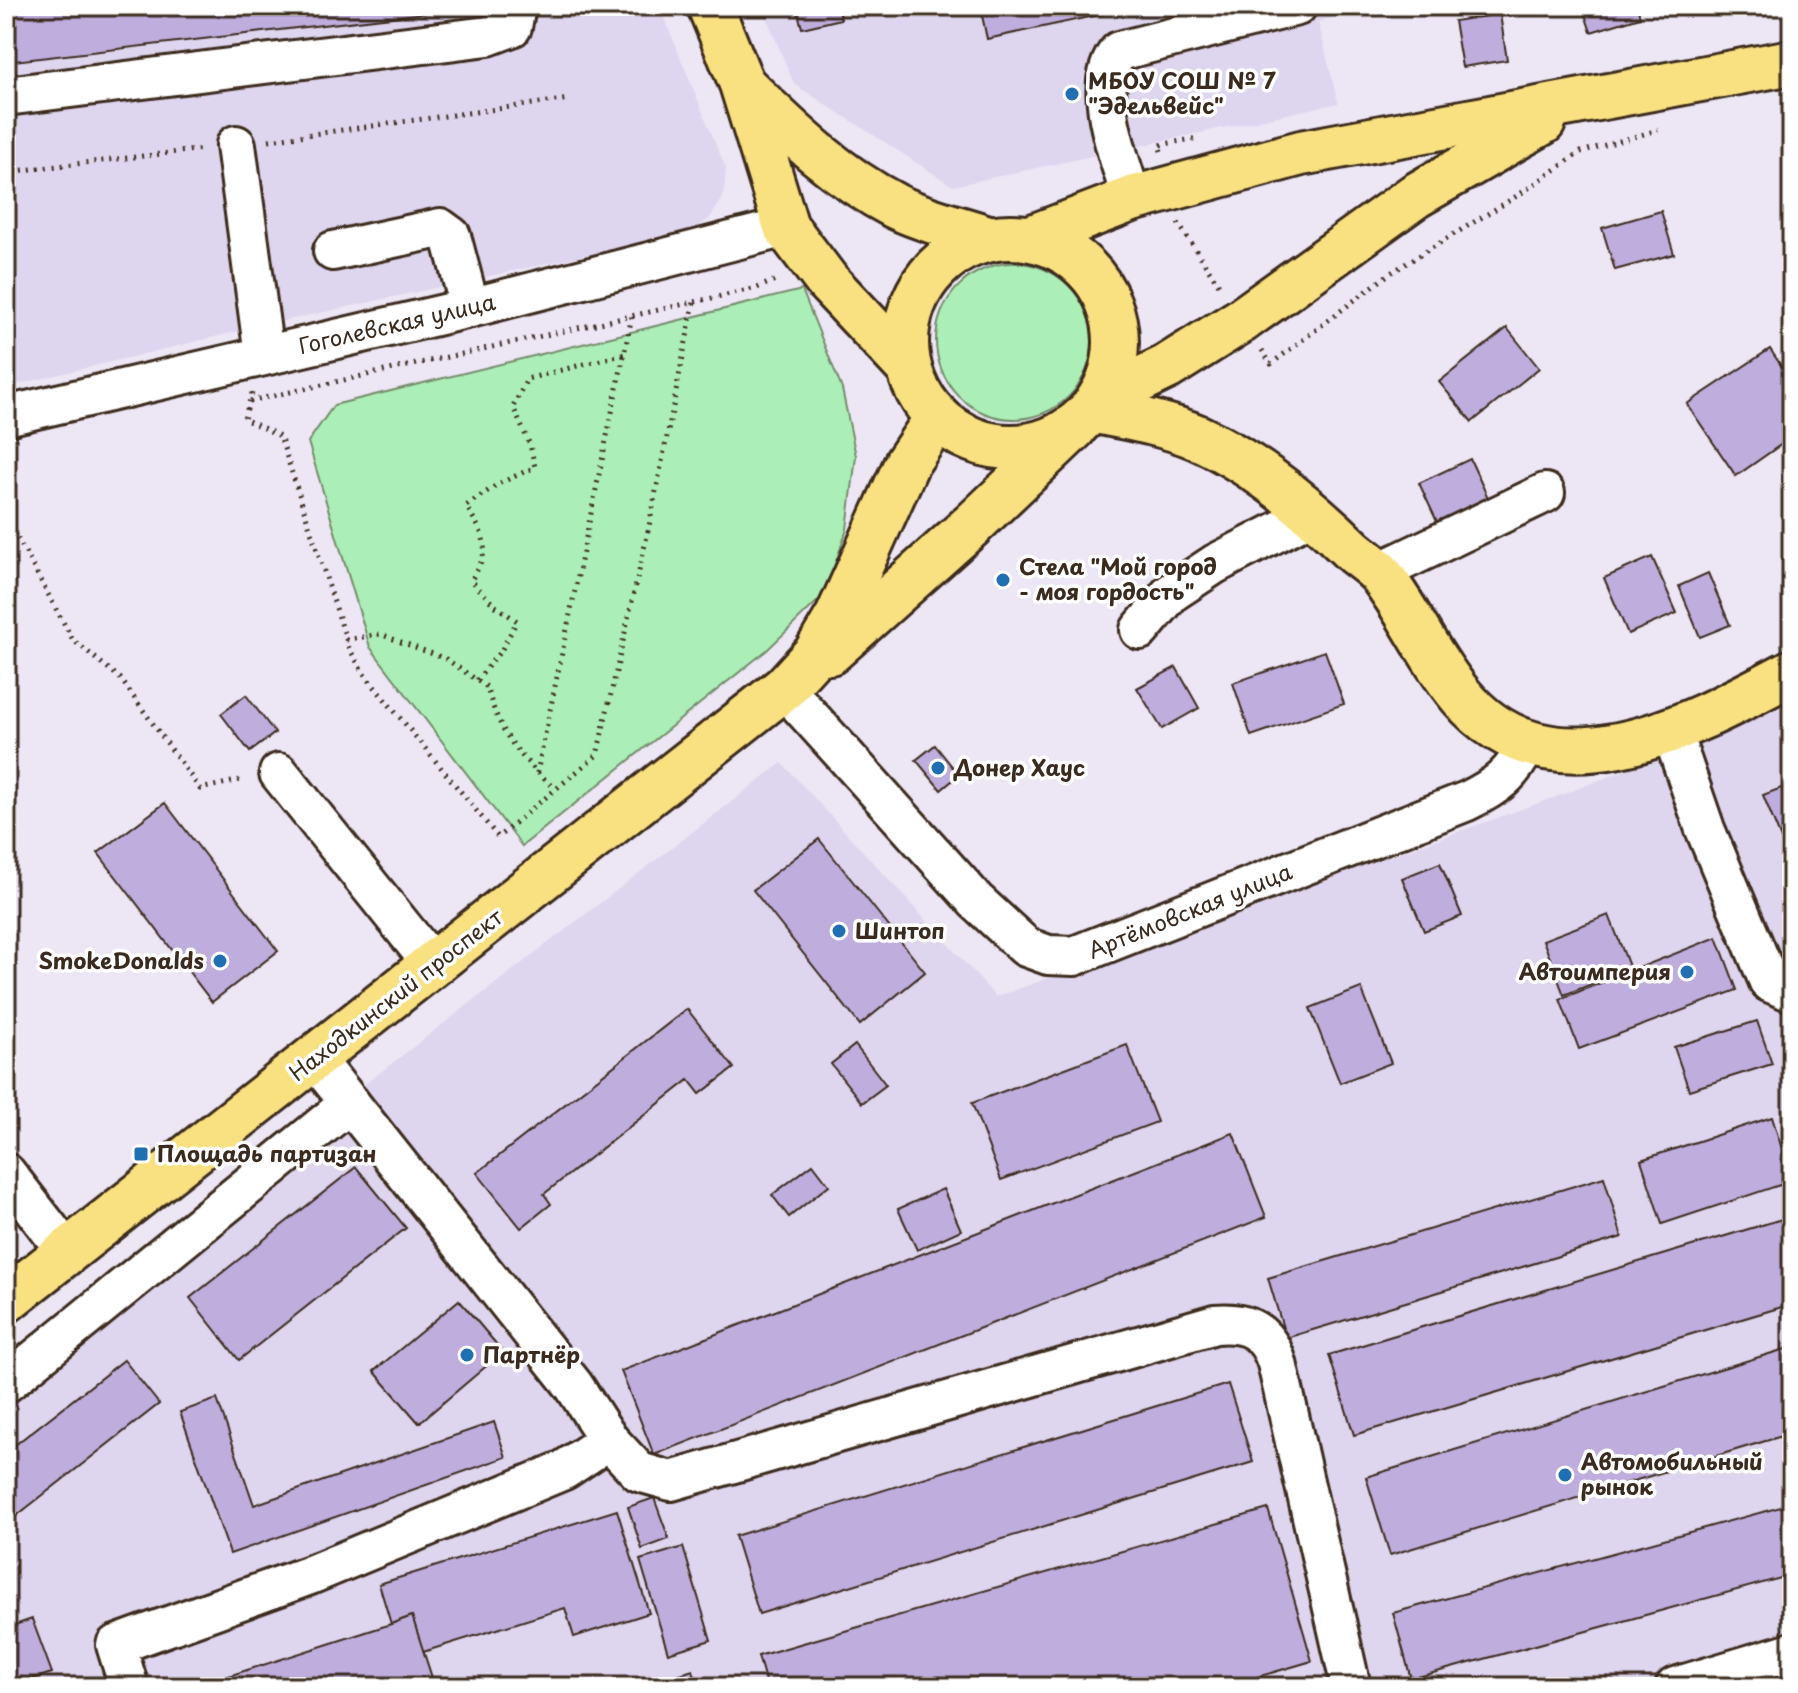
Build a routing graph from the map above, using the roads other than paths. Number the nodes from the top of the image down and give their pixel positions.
1 (516, 6) edge
2 (710, 6) edge
3 (1297, 6) edge
4 (1792, 62) edge
5 (742, 84) junction
6 (1625, 94) junction
7 (6, 96) edge
8 (236, 145) road end
9 (1132, 199) junction
10 (786, 227) junction
11 (1009, 238) junction
12 (333, 251) dead end
13 (470, 308) junction
14 (264, 355) junction
15 (906, 365) junction
16 (1089, 412) junction
17 (6, 416) edge
18 (938, 417) junction
19 (1545, 493) dead end
20 (1314, 513) junction
21 (1379, 572) junction
22 (1140, 630) dead end
23 (1792, 672) edge
24 (784, 688) junction
25 (1671, 730) junction
26 (1527, 744) junction
27 (279, 773) road end
28 (434, 966) junction
29 (1792, 992) edge
30 (315, 1059) junction
31 (350, 1103) junction
32 (6, 1173) edge
33 (67, 1252) junction
34 (6, 1300) edge
35 (6, 1383) edge
36 (609, 1440) junction
37 (1792, 1652) edge
38 (129, 1687) edge
39 (1351, 1687) edge
40 (1675, 1687) edge

1 - 7 street
2 - 5 main road
3 - 9 street
4 - 6 main road
5 - 10 main road
5 - 11 main road
6 - 9 main road
6 - 16 main road
8 - 14 street
9 - 11 main road
10 - 13 street, Гоголевская улица
10 - 15 main road
11 - 15 main road
11 - 16 main road
12 - 13 street
13 - 14 street, Гоголевская улица
14 - 17 street, Гоголевская улица
15 - 18 main road
16 - 18 main road
16 - 20 main road
16 - 24 main road
18 - 24 main road
19 - 21 street
20 - 21 main road
20 - 22 street
21 - 26 main road
23 - 25 main road
24 - 26 street, Артёмовская улица
24 - 28 main road, Находкинский проспект
25 - 26 main road
25 - 29 street
27 - 28 street
28 - 30 main road, Находкинский проспект
30 - 31 street
30 - 33 main road, Находкинский проспект
31 - 35 street
31 - 36 street
32 - 33 street
33 - 34 main road, Находкинский проспект
36 - 38 street
36 - 39 street
37 - 40 street

